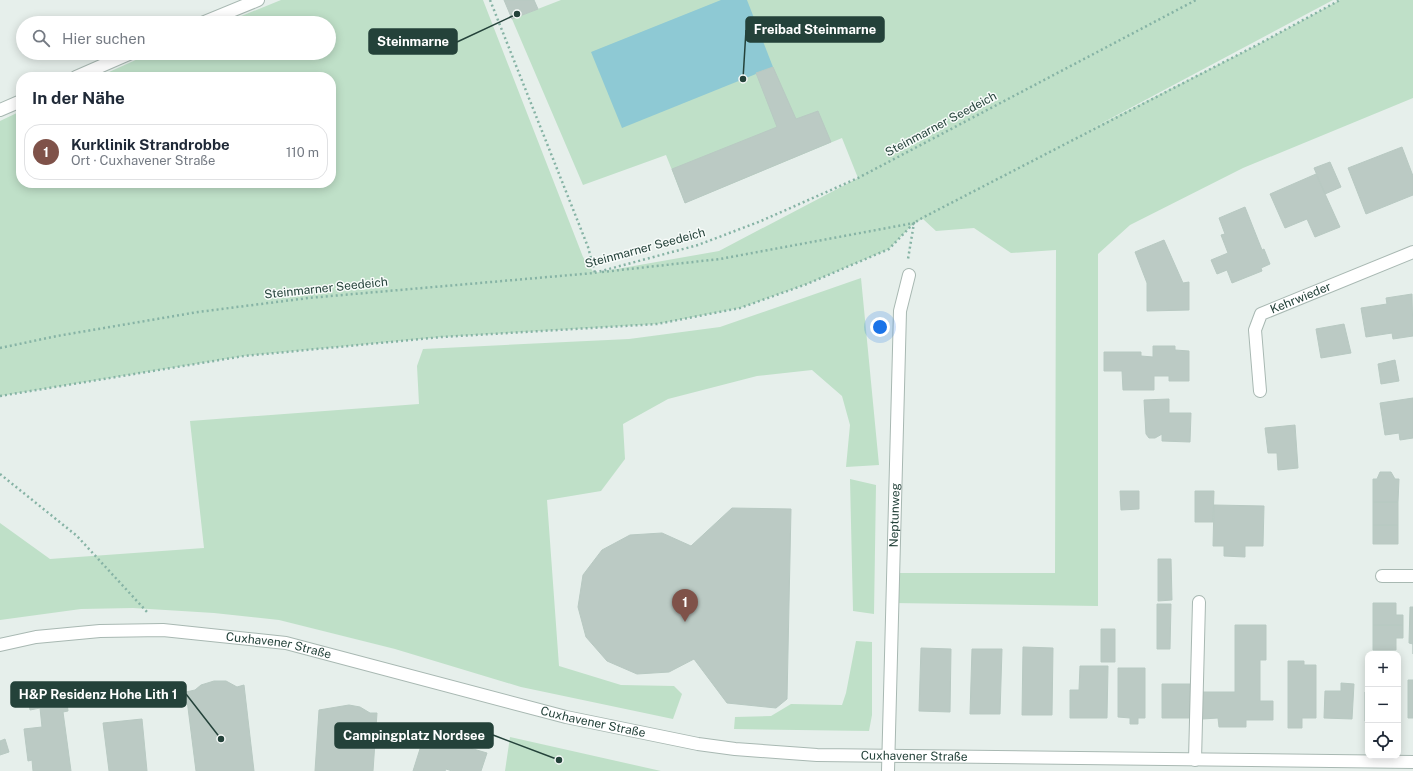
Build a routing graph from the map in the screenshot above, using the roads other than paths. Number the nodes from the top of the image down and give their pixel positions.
1 (258, 0) edge
2 (219, 16) edge
3 (115, 60) edge
4 (87, 72) edge
5 (16, 103) edge
6 (0, 110) edge
7 (1413, 252) edge
8 (909, 275) road end
9 (1260, 391) dead end
10 (1382, 576) dead end
11 (1413, 576) edge
12 (1199, 602) dead end
13 (0, 645) edge
14 (888, 756) junction
15 (1195, 760) junction
16 (1413, 762) edge
17 (888, 771) edge

1 - 2 street
3 - 4 street
5 - 6 street
7 - 9 street, Kehrwieder
8 - 14 street, Neptunweg
10 - 11 street
12 - 15 street
13 - 14 street, Cuxhavener Straße
14 - 15 street, Cuxhavener Straße
14 - 17 street, Neptunweg
15 - 16 street, Cuxhavener Straße

